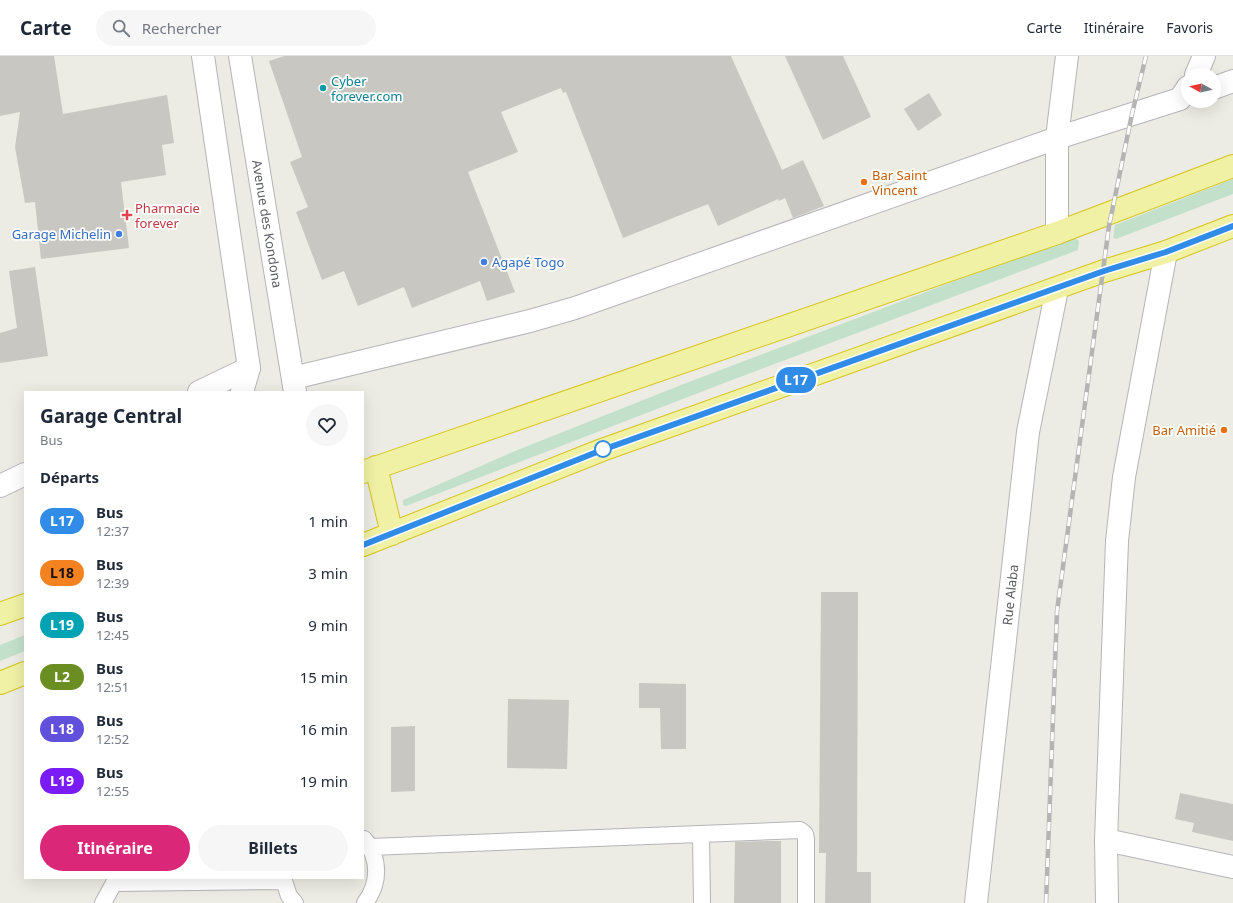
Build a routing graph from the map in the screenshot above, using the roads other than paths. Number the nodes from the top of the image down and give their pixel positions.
1 (203, 56) edge
2 (240, 56) edge
3 (1067, 56) edge
4 (1204, 56) edge
5 (1199, 68) edge
6 (1233, 81) edge
7 (1221, 85) edge
8 (1181, 95) edge
9 (1057, 138) junction
10 (1233, 166) edge
11 (1233, 226) edge
12 (1057, 233) junction
13 (1166, 252) junction
14 (1057, 289) junction
15 (249, 368) junction
16 (294, 385) edge
17 (201, 391) edge
18 (242, 391) edge
19 (370, 470) edge
20 (24, 474) edge
21 (0, 486) edge
22 (392, 534) junction
23 (364, 545) edge
24 (24, 605) edge
25 (0, 614) edge
26 (24, 673) edge
27 (0, 683) edge
28 (701, 834) junction
29 (1106, 840) junction
30 (367, 843) edge
31 (1233, 867) edge
32 (283, 880) edge
33 (100, 902) edge
34 (295, 903) edge
35 (365, 903) edge
36 (702, 903) edge
37 (806, 903) edge
38 (976, 903) edge
39 (1107, 903) edge

1 - 15 street
2 - 16 street, Avenue des Kondona
3 - 9 street
4 - 5 street
6 - 7 street
8 - 9 street
9 - 12 street
9 - 16 street
10 - 12 highway
11 - 13 highway
12 - 19 highway
13 - 14 highway
13 - 29 street
14 - 22 highway
14 - 38 street, Rue Alaba
15 - 17 street
15 - 18 street
19 - 22 highway
20 - 21 street
22 - 23 highway
24 - 25 highway
26 - 27 highway
28 - 30 lane
28 - 36 lane
28 - 37 lane
29 - 31 street
29 - 39 street
30 - 35 lane
32 - 33 lane
32 - 34 lane

